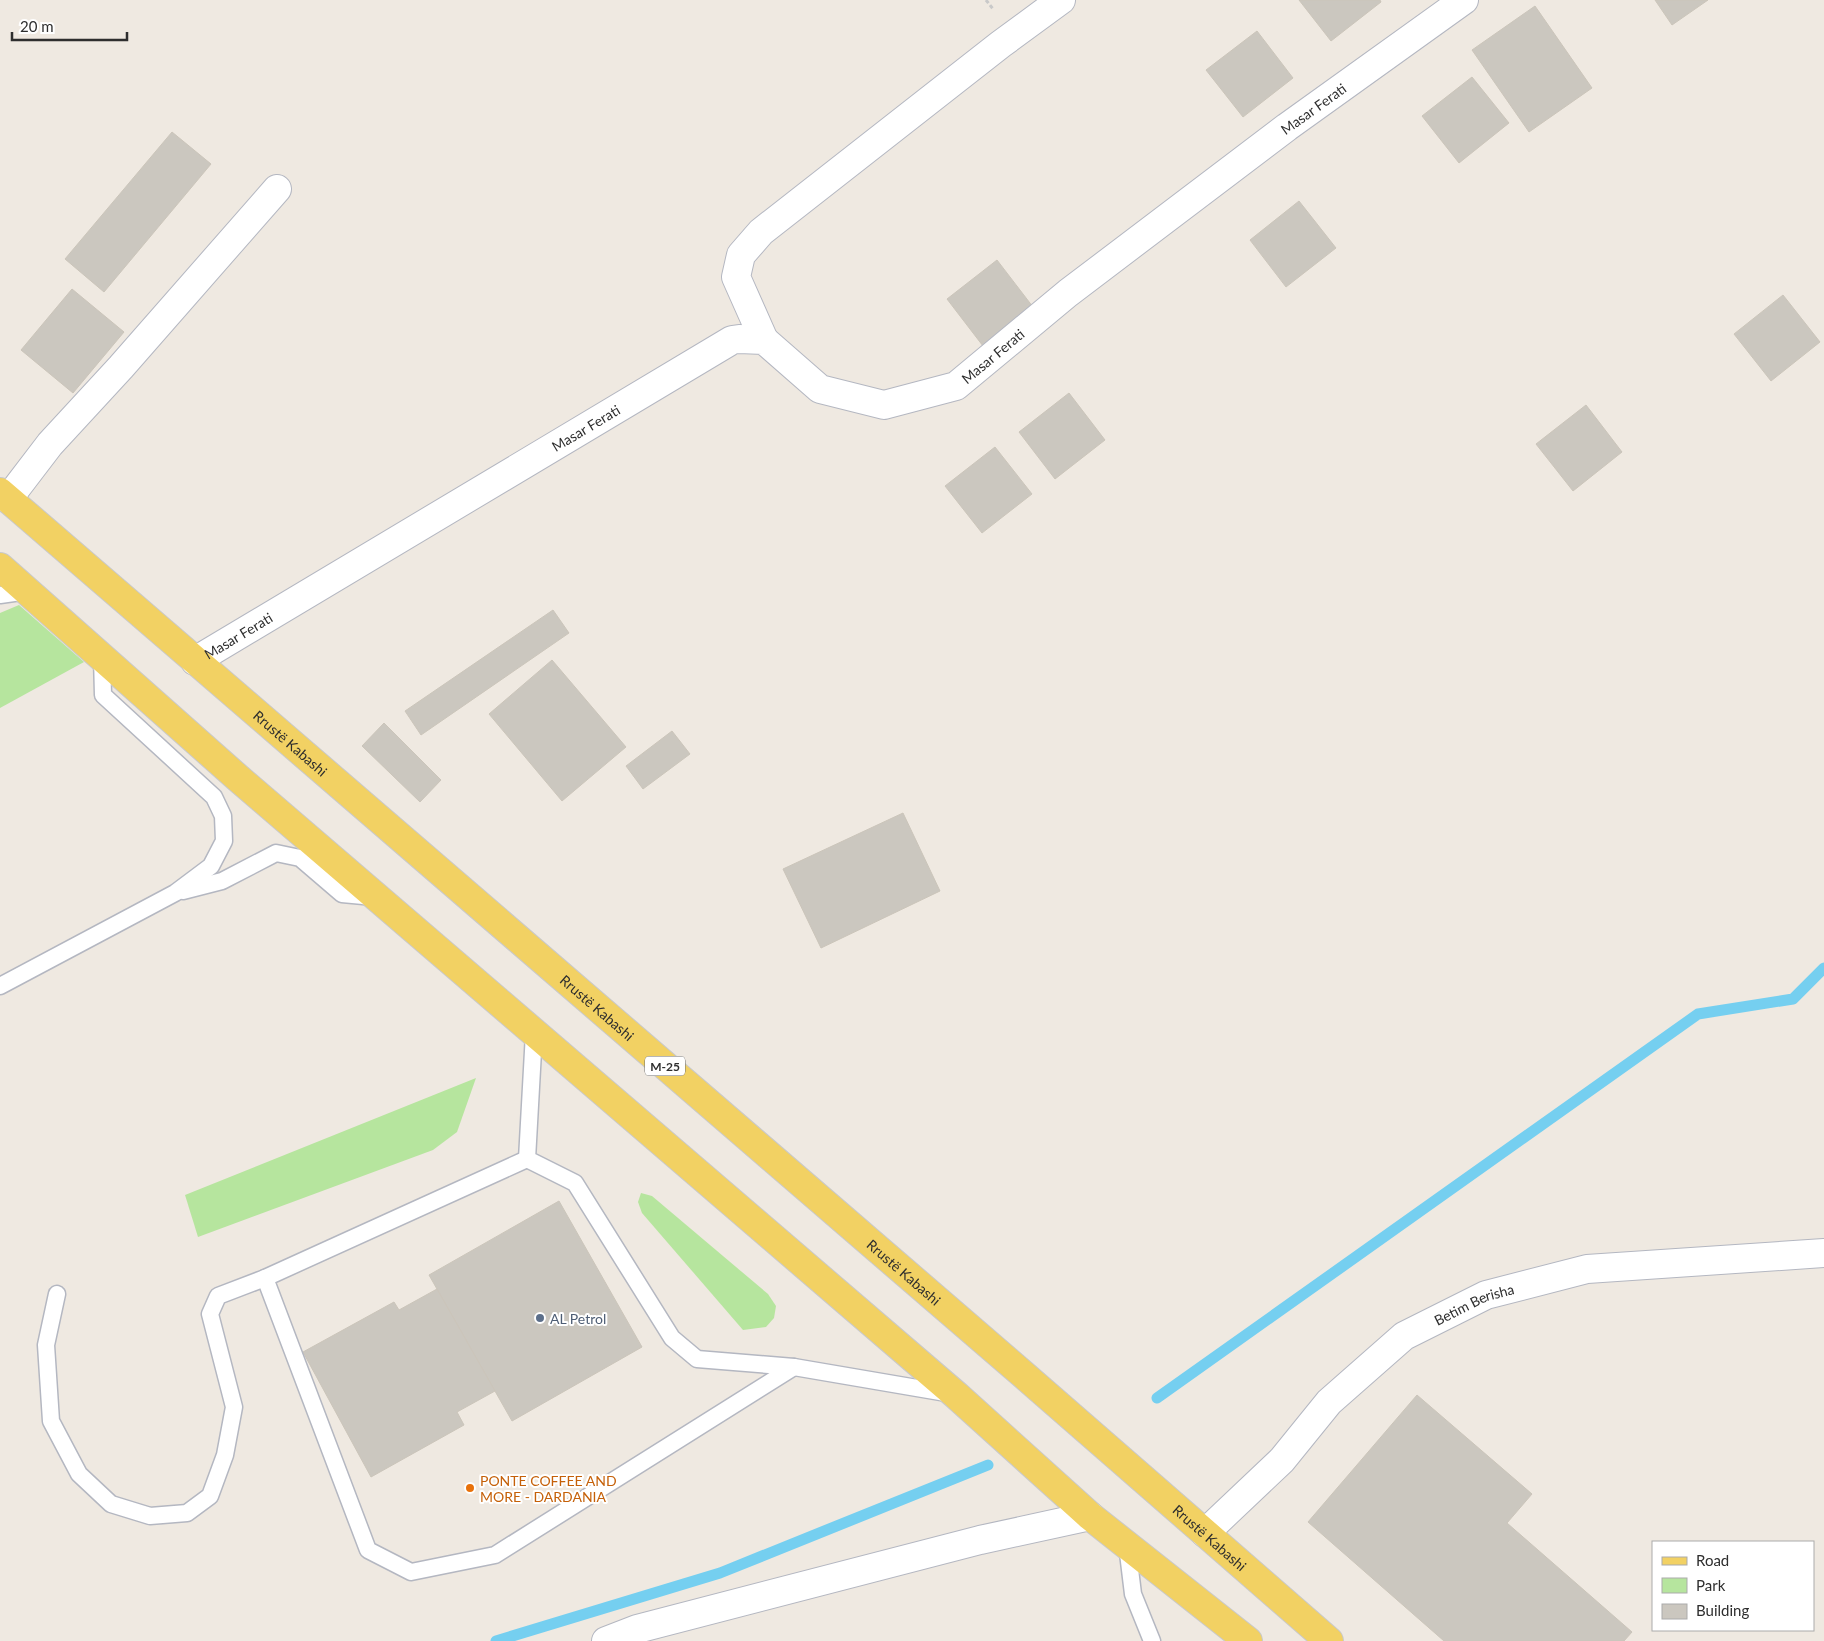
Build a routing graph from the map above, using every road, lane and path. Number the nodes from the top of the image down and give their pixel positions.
1 (1061, 0) edge
2 (1464, 0) edge
3 (276, 189) dead end
4 (764, 340) junction
5 (4, 495) edge
6 (0, 566) edge
7 (28, 592) junction
8 (0, 595) edge
9 (102, 657) junction
10 (195, 661) junction
11 (176, 893) junction
12 (376, 897) junction
13 (0, 986) edge
14 (534, 1033) junction
15 (527, 1159) junction
16 (1824, 1253) edge
17 (265, 1278) junction
18 (57, 1294) dead end
19 (794, 1367) junction
20 (956, 1395) junction
21 (1090, 1516) junction
22 (1205, 1533) junction
23 (1127, 1545) junction
24 (606, 1641) edge
25 (1152, 1641) edge
26 (1248, 1641) edge
27 (1329, 1641) edge

1 - 4 street
2 - 4 street, Masar Ferati
3 - 5 street
4 - 10 street, Masar Ferati
5 - 10 main road, Rrustë Kabashi / M-25
6 - 7 main road
7 - 8 lane
7 - 9 main road
9 - 11 lane
9 - 12 main road
10 - 22 main road, Rrustë Kabashi / M-25
11 - 12 lane
11 - 13 lane
12 - 14 main road
14 - 15 lane
14 - 20 main road
15 - 17 lane
15 - 19 lane
16 - 22 street, Betim Berisha
17 - 18 lane
17 - 19 lane
19 - 20 lane
20 - 21 main road
21 - 23 main road
21 - 24 street
22 - 27 main road, Rrustë Kabashi / M-25
23 - 25 lane
23 - 26 main road

